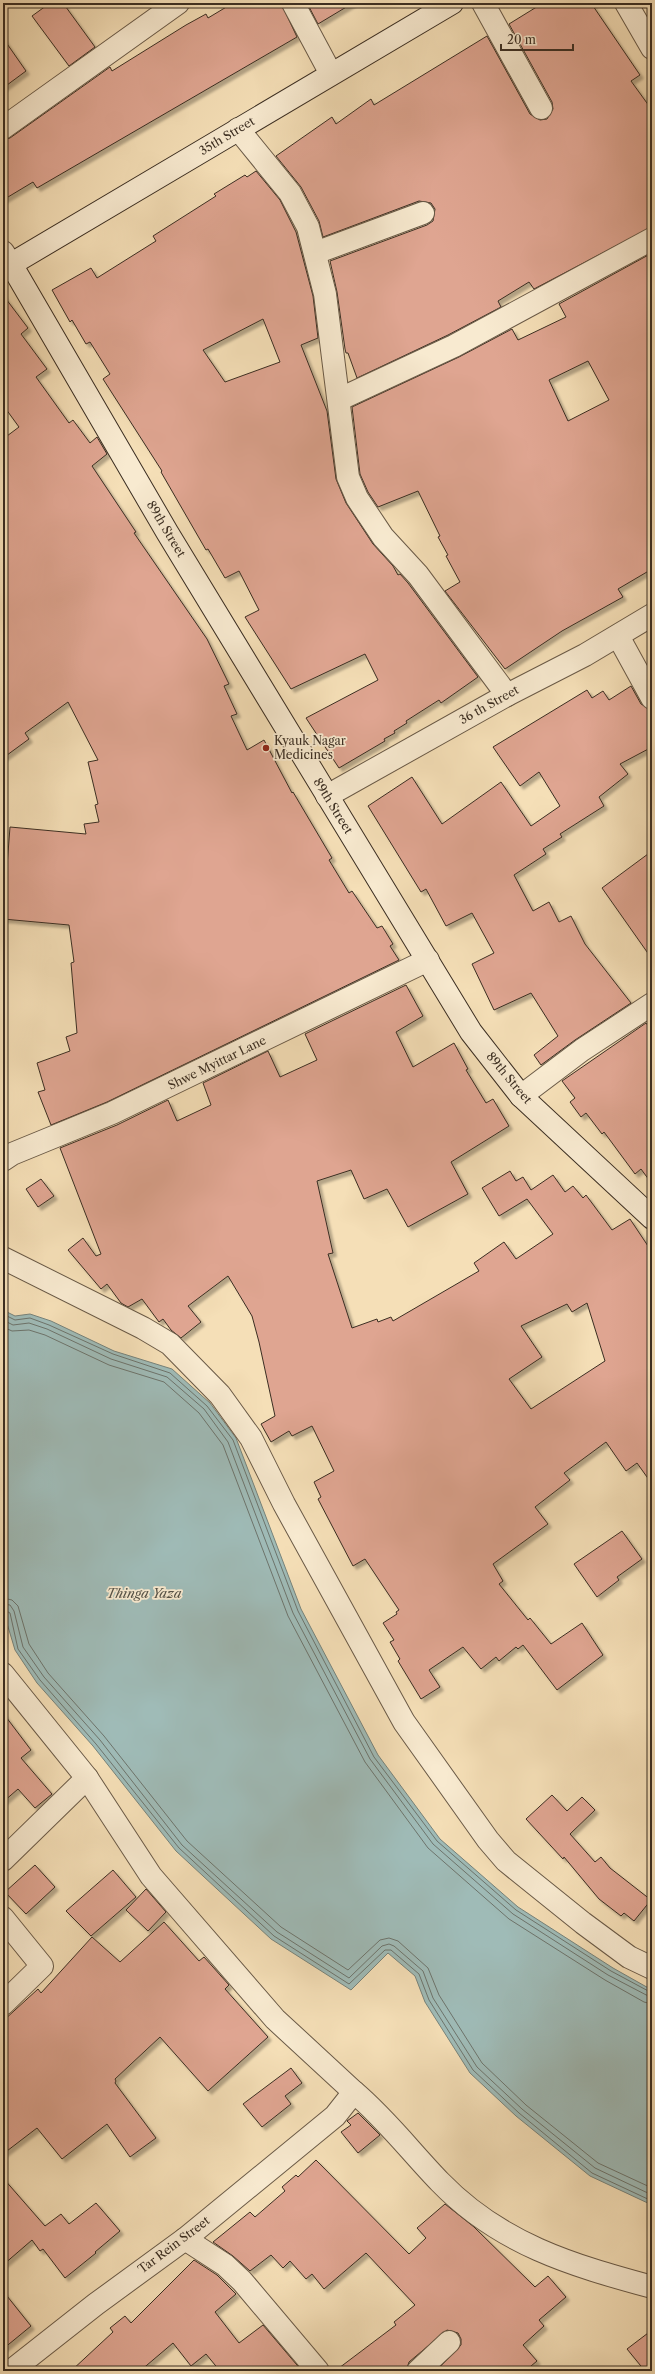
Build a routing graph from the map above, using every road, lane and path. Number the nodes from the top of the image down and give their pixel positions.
1 (293, 3) edge
2 (452, 3) edge
3 (483, 3) edge
4 (626, 3) edge
5 (175, 4) edge
6 (652, 48) edge
7 (331, 74) junction
8 (541, 108) dead end
9 (3, 128) edge
10 (238, 129) junction
11 (424, 213) dead end
12 (652, 239) edge
13 (315, 253) junction
14 (6, 262) edge
15 (340, 399) junction
16 (652, 615) edge
17 (618, 636) junction
18 (507, 695) junction
19 (652, 698) edge
20 (327, 796) junction
21 (428, 960) junction
22 (652, 1004) edge
23 (521, 1096) junction
24 (3, 1160) edge
25 (652, 1218) edge
26 (3, 1258) edge
27 (3, 1674) edge
28 (87, 1778) junction
29 (3, 1860) edge
30 (3, 1918) edge
31 (652, 1968) edge
32 (3, 2004) edge
33 (354, 2092) junction
34 (185, 2239) junction
35 (652, 2287) edge
36 (449, 2342) dead end
37 (22, 2368) edge
38 (318, 2371) edge
39 (418, 2371) edge

1 - 7 street
2 - 7 street, 35th Street
3 - 8 street
4 - 6 street
5 - 9 street
7 - 10 street, 35th Street
10 - 13 street
10 - 14 street, 35th Street
11 - 13 street
12 - 15 street
13 - 15 street
14 - 20 street, 89th Street
15 - 18 street
16 - 17 street, 36 th Street
17 - 18 street, 36 th Street
17 - 19 street
18 - 20 street, 36 th Street
20 - 21 street, 89th Street
21 - 23 street, 89th Street
21 - 24 street, Shwe Myittar Lane
22 - 23 street
23 - 25 street, 89th Street
26 - 31 street
27 - 28 street
28 - 29 street
28 - 33 street
30 - 32 street
33 - 34 street, Tar Rein Street
33 - 35 street
34 - 37 street, Tar Rein Street
34 - 38 street
36 - 39 street

